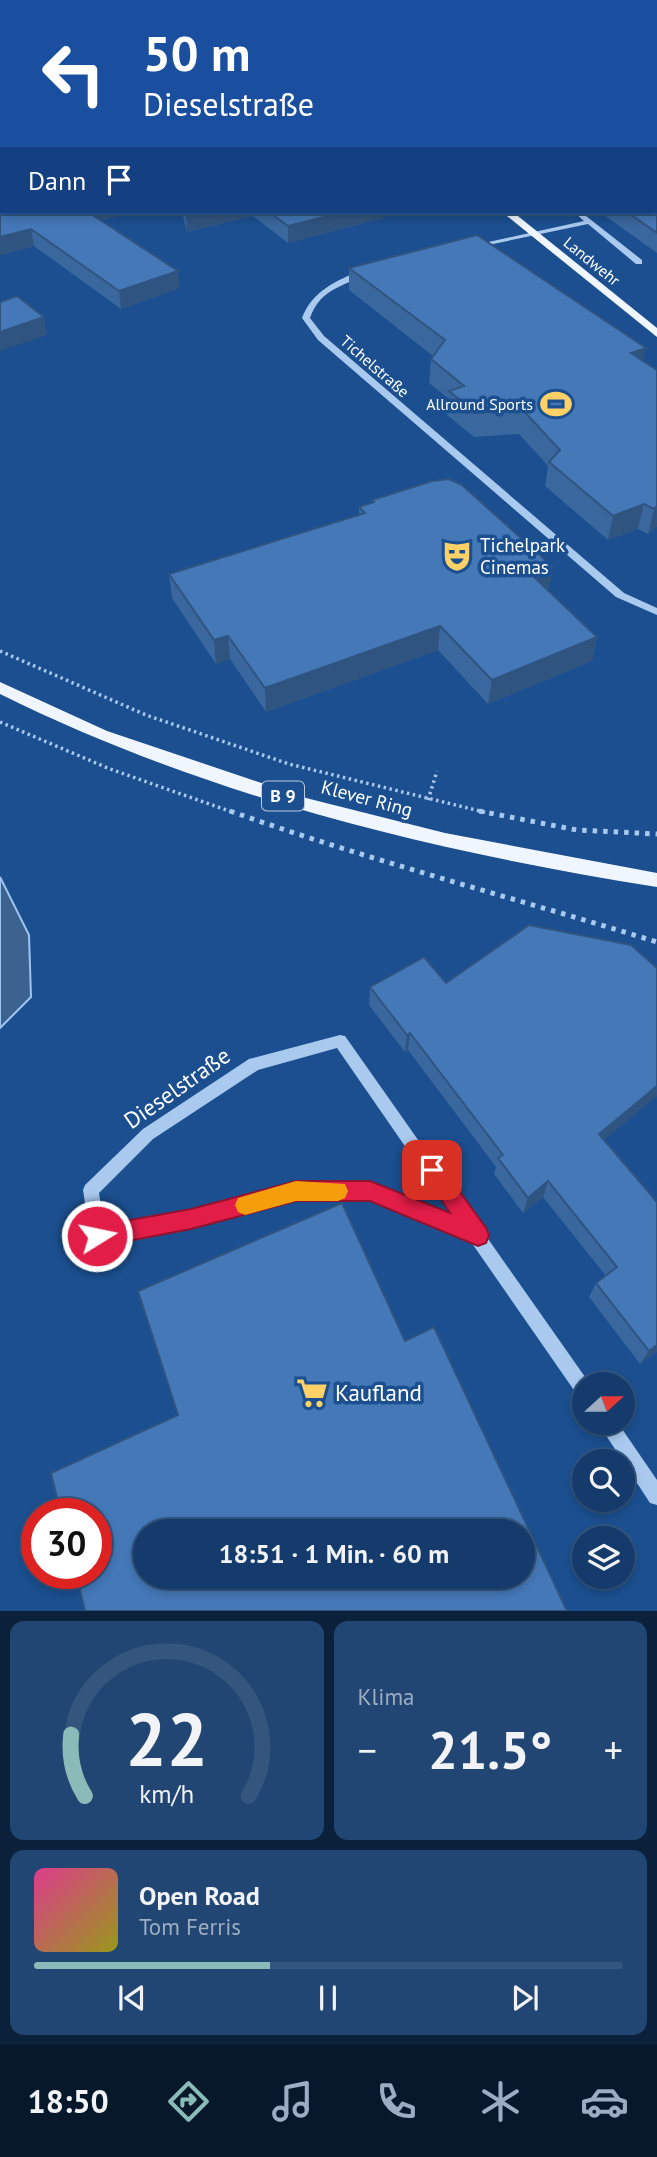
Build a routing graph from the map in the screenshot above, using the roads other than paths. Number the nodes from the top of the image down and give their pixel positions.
1 (509, 214) edge
2 (579, 214) edge
3 (588, 222) junction
4 (533, 233) junction
5 (460, 250) edge
6 (639, 262) dead end
7 (370, 270) edge
8 (657, 334) edge
9 (657, 612) edge
10 (0, 687) edge
11 (657, 880) edge
12 (478, 1235) junction
13 (572, 1372) edge
14 (615, 1435) edge
15 (657, 1496) edge

1 - 4 main road, Landwehr
2 - 3 street
3 - 4 street
3 - 6 street
4 - 5 street
4 - 8 main road, Landwehr
7 - 9 street, Tichelstraße
10 - 11 main road, Klever Ring / B 9
12 - 12 street, Dieselstraße
12 - 13 street, Dieselstraße
14 - 15 street

